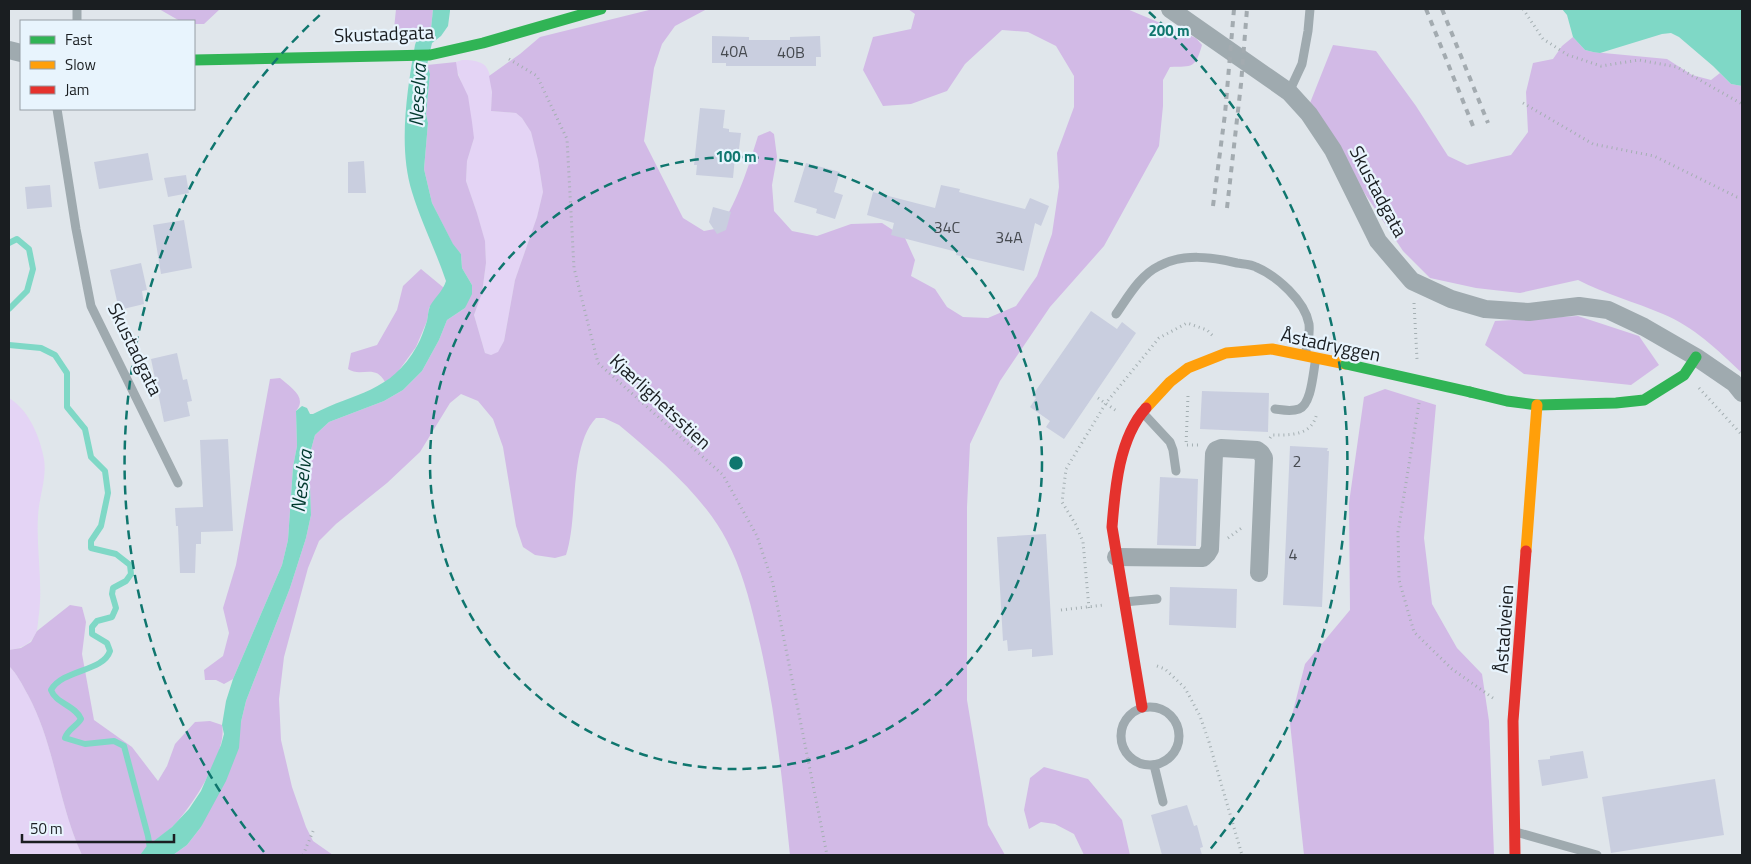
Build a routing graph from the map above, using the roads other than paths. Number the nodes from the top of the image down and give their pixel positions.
1 (601, 9) edge
2 (1170, 9) edge
3 (1310, 9) edge
4 (195, 60) edge
5 (1289, 92) junction
6 (57, 110) edge
7 (1116, 314) dead end
8 (1310, 356) junction
9 (1696, 357) junction
10 (1742, 393) edge
11 (1537, 405) junction
12 (1275, 409) dead end
13 (1143, 412) junction
14 (1176, 471) dead end
15 (178, 483) dead end
16 (1116, 557) junction
17 (1259, 573) dead end
18 (1156, 600) dead end
19 (1124, 602) junction
20 (1142, 707) junction
21 (1154, 765) junction
22 (1163, 802) dead end
23 (1514, 831) junction
24 (1514, 855) edge
25 (1597, 855) edge

1 - 4 street, Skustadgata
2 - 5 street, Skustadgata
3 - 5 lane
5 - 9 street, Skustadgata
6 - 15 lane, Skustadgata
7 - 8 lane
8 - 11 street, Åstadryggen, bridge
8 - 12 lane
8 - 13 street, Åstadryggen
9 - 10 street, Skustadgata
9 - 11 street, Åstadryggen
11 - 23 street, Åstadveien
13 - 14 lane
13 - 16 street, Åstadryggen
16 - 17 street
16 - 19 street, Åstadryggen
18 - 19 lane
19 - 20 street, Åstadryggen
20 - 21 lane
20 - 21 lane
21 - 22 lane
23 - 24 street, Åstadveien
23 - 25 lane

